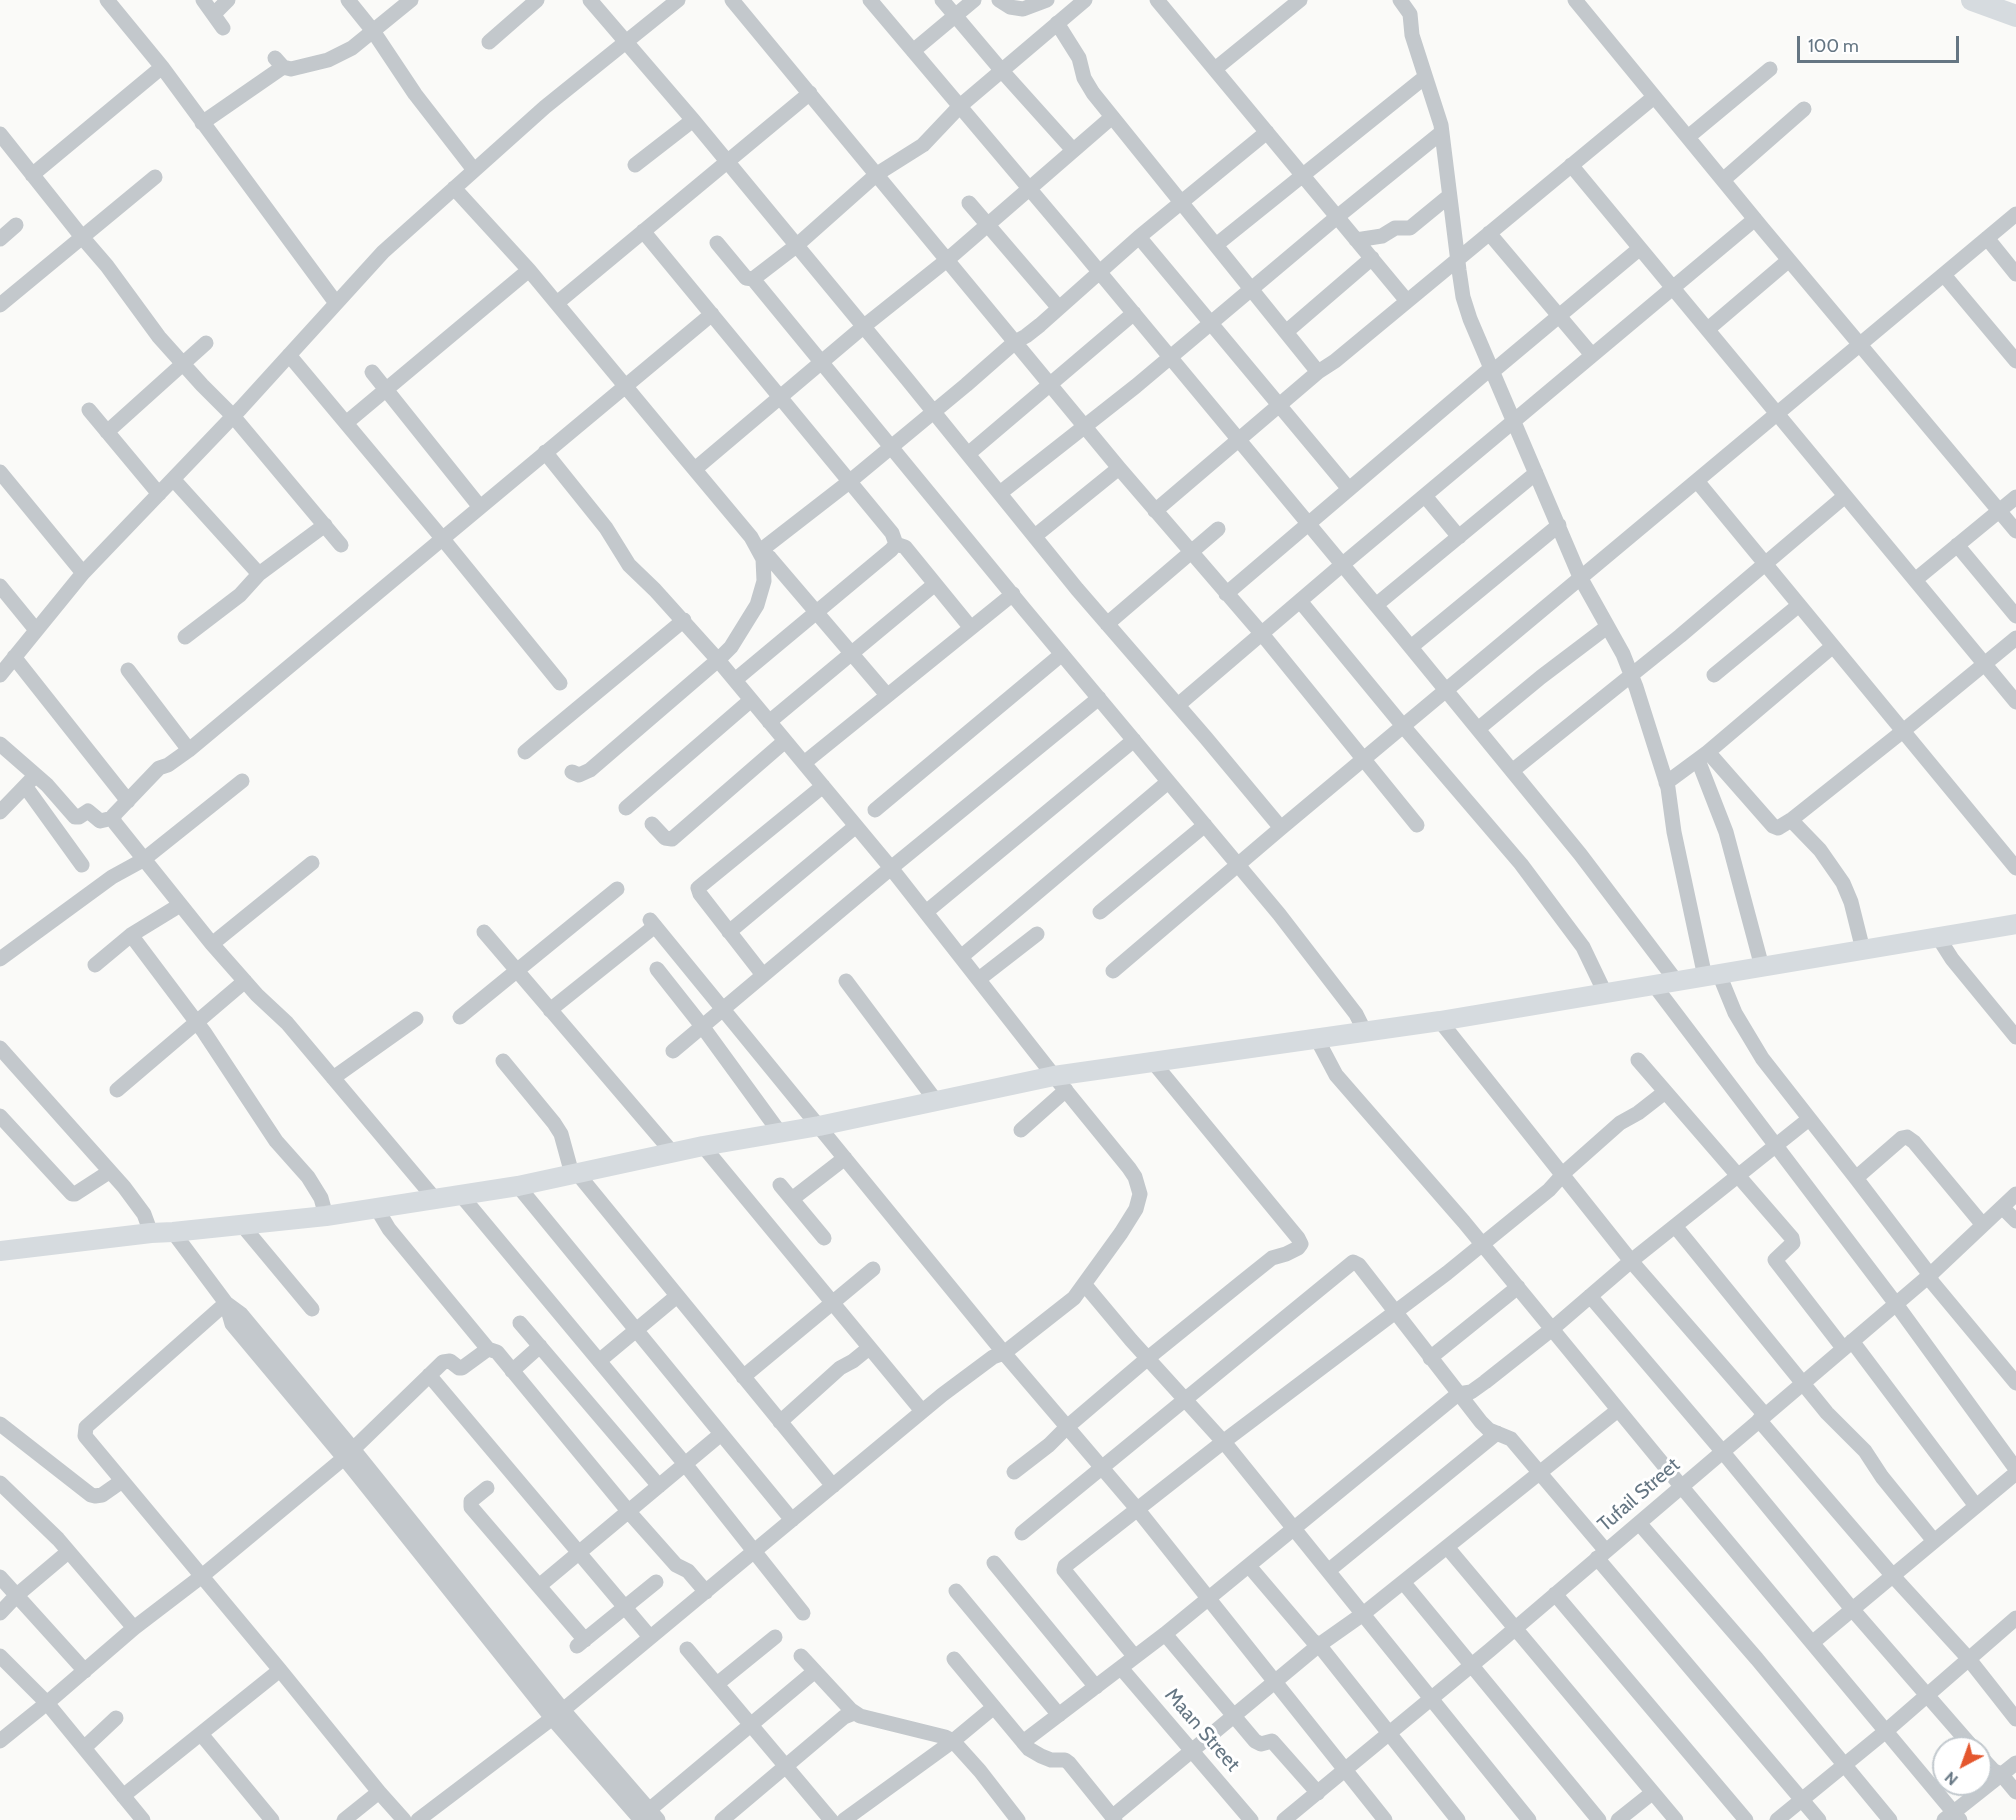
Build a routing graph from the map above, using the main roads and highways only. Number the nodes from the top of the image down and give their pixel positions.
1 (1972, 0) edge
2 (2016, 16) edge
3 (2016, 924) edge
4 (0, 1251) edge

1 - 2 highway
3 - 4 main road

